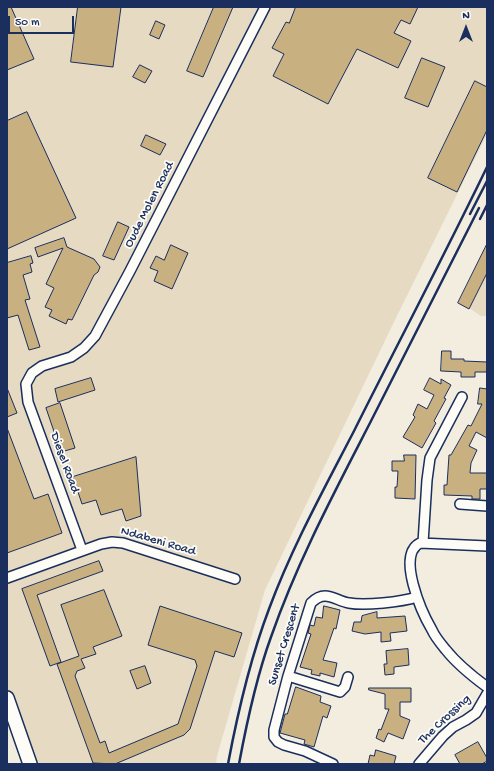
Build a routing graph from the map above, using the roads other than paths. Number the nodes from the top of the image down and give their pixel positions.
1 (265, 7) edge
2 (26, 384) joint
3 (462, 396) dead end
4 (460, 504) dead end
5 (487, 506) edge
6 (423, 542) junction
7 (487, 546) edge
8 (82, 550) junction
9 (7, 578) edge
10 (235, 578) dead end
11 (417, 597) junction
12 (288, 676) junction
13 (348, 677) dead end
14 (487, 687) edge
15 (487, 694) edge
16 (7, 698) edge
17 (30, 764) edge
18 (333, 764) edge
19 (419, 764) edge

1 - 2 street, Oude Molen Road
2 - 8 street, Diesel Road
3 - 6 street
4 - 5 street
6 - 7 street
6 - 11 street
8 - 9 street, Ndabeni Road
8 - 10 street, Ndabeni Road
11 - 12 street, Sunset Crescent
11 - 14 street
12 - 13 street
12 - 18 street, Sunset Crescent
15 - 19 street, The Crossing
16 - 17 street

